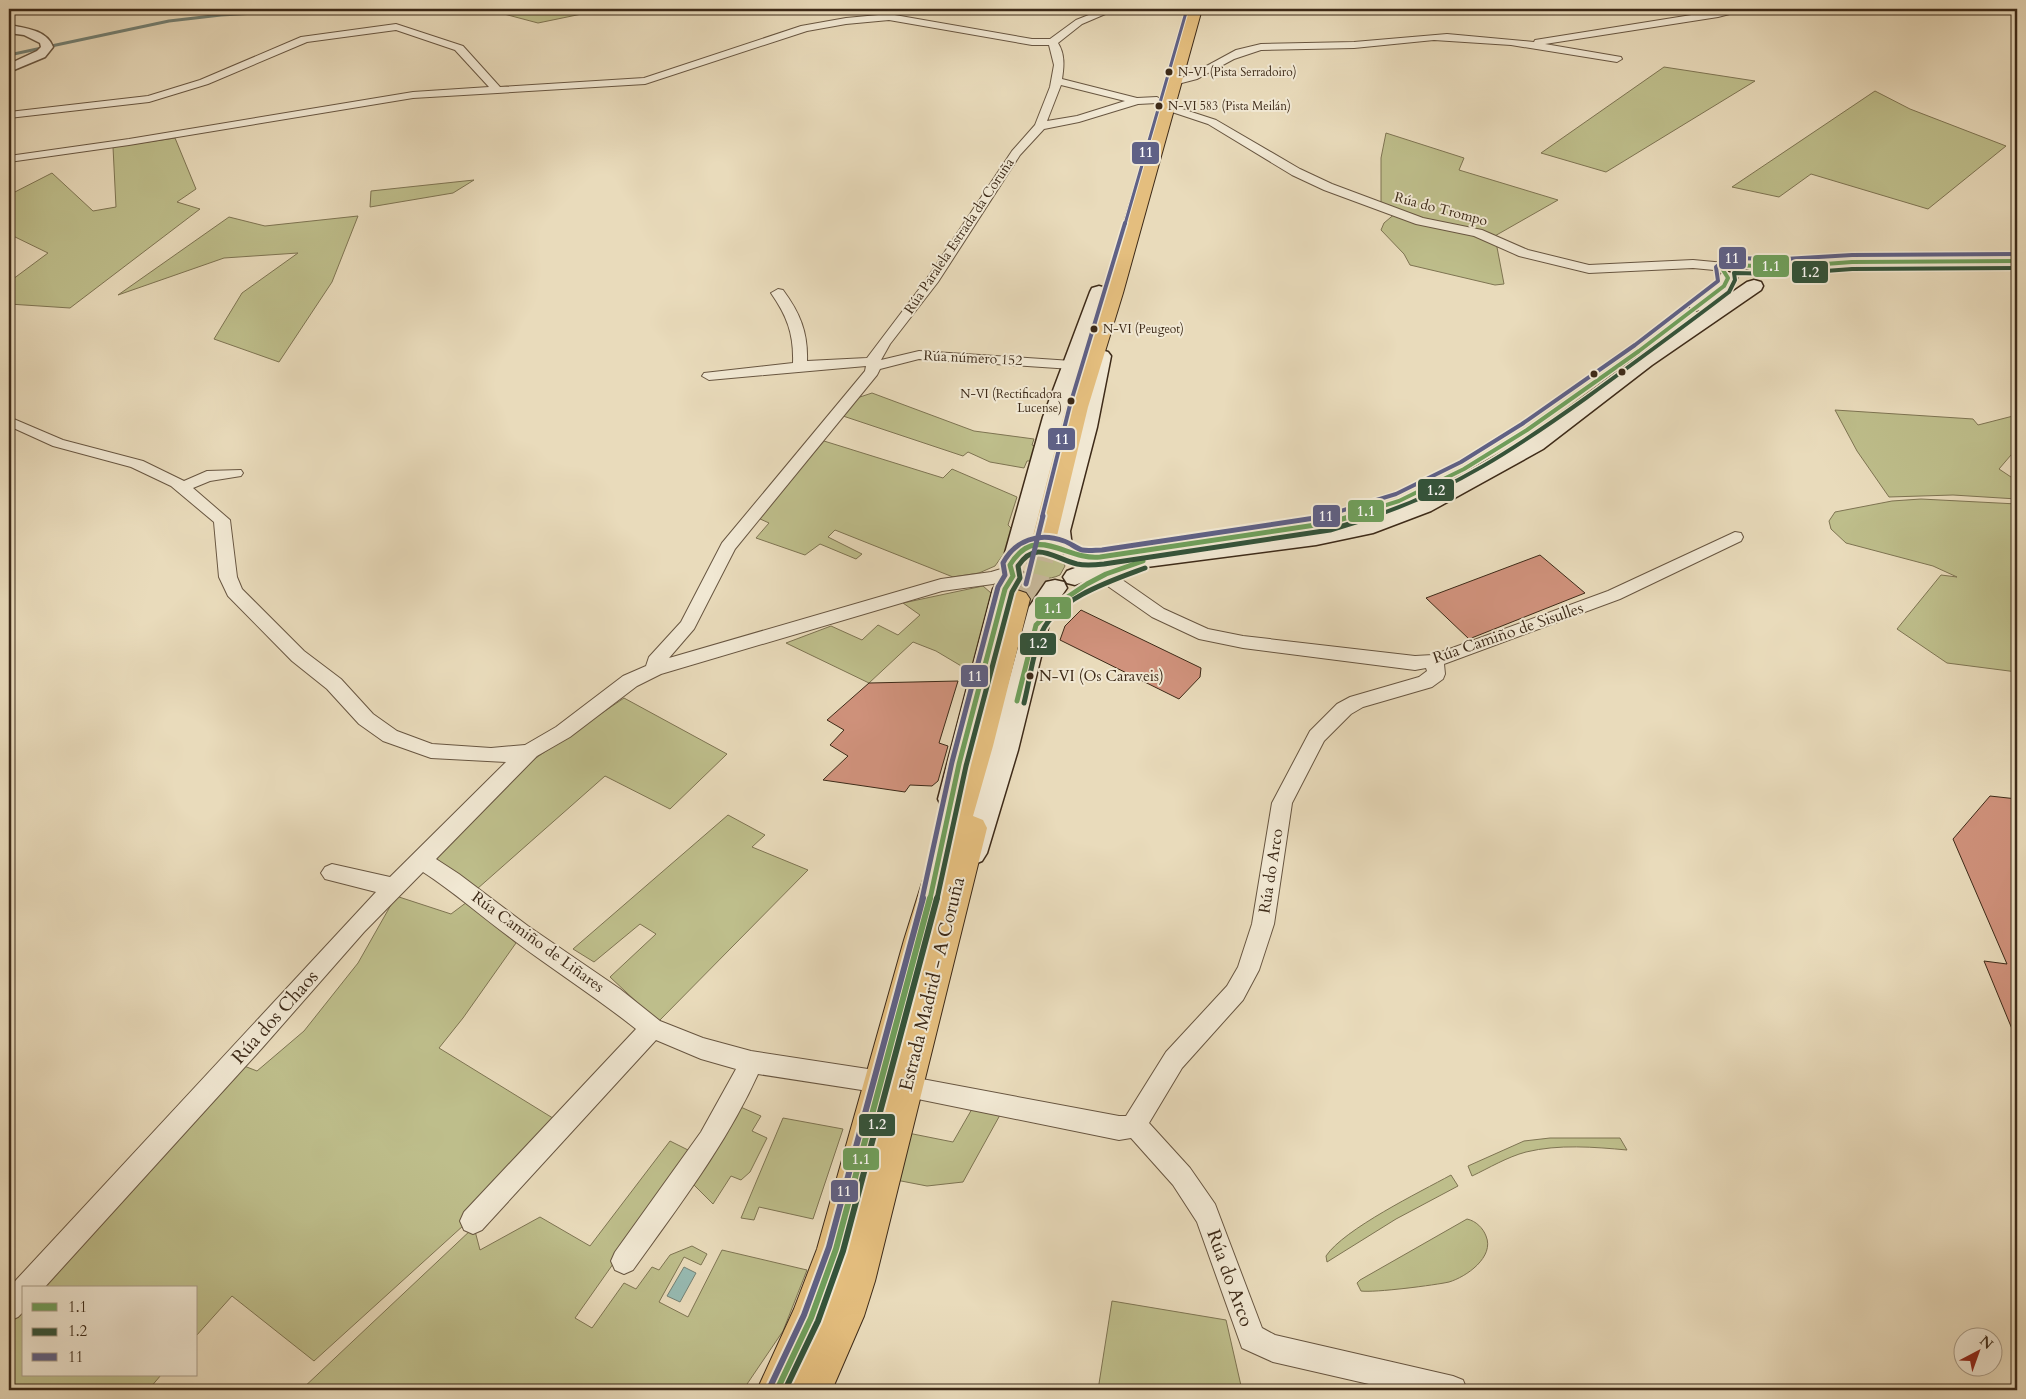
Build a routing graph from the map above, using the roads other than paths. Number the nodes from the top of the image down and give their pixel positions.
1 (1112, 9) edge
2 (1184, 9) edge
3 (1195, 9) edge
4 (1744, 9) edge
5 (9, 29) edge
6 (1052, 42) junction
7 (1523, 44) junction
8 (1617, 59) dead end
9 (9, 68) edge
10 (1055, 80) junction
11 (1174, 82) junction
12 (496, 89) junction
13 (1137, 101) junction
14 (1162, 103) junction
15 (9, 115) edge
16 (1040, 126) junction
17 (9, 159) edge
18 (2017, 261) edge
19 (2017, 268) edge
20 (1726, 272) junction
21 (1758, 276) junction
22 (778, 293) dead end
23 (1106, 293) junction
24 (874, 364) junction
25 (1072, 365) junction
26 (800, 366) junction
27 (710, 376) dead end
28 (9, 420) edge
29 (235, 473) dead end
30 (183, 487) junction
31 (1735, 536) dead end
32 (1057, 556) junction
33 (1152, 558) junction
34 (1106, 574) junction
35 (1021, 588) junction
36 (1435, 661) junction
37 (655, 669) junction
38 (530, 751) junction
39 (421, 860) junction
40 (332, 873) dead end
41 (394, 887) junction
42 (652, 1028) junction
43 (751, 1062) junction
44 (894, 1085) junction
45 (1136, 1124) junction
46 (473, 1221) dead end
47 (624, 1261) dead end
48 (28, 1286) edge
49 (22, 1293) edge
50 (9, 1308) edge
51 (844, 1316) junction
52 (777, 1390) edge
53 (811, 1390) edge
54 (828, 1390) edge
55 (1454, 1390) edge

1 - 6 street
2 - 14 highway
3 - 11 highway
4 - 7 street
5 - 9 street
6 - 10 street, Rúa Paralela Estrada da Coruña
6 - 12 street
7 - 8 street
7 - 11 street
10 - 13 street
10 - 16 street, Rúa Paralela Estrada da Coruña
11 - 14 highway
12 - 15 street
12 - 17 street
13 - 14 street
13 - 16 street
14 - 20 street, Rúa do Trompo
14 - 23 highway
16 - 24 street, Rúa Paralela Estrada da Coruña
18 - 21 main road
19 - 21 main road
20 - 21 main road
20 - 32 main road
21 - 33 main road
22 - 26 street
23 - 25 main road
23 - 32 highway
23 - 32 main road
24 - 25 street, Rúa número 152
24 - 26 street, Rúa número 152
24 - 37 street, Rúa Paralela Estrada da Coruña
25 - 35 main road
26 - 27 street, Rúa número 152
28 - 30 street
29 - 30 street
30 - 38 street
31 - 36 street, Rúa Camiño de Sisulles
32 - 33 main road
32 - 35 main road
32 - 35 main road
32 - 35 main road
33 - 34 main road
34 - 35 main road
34 - 36 street, Rúa Camiño de Sisulles
35 - 37 street
35 - 44 highway, Estrada Madrid - A Coruña
36 - 45 street, Rúa do Arco
37 - 38 street
38 - 39 street, Rúa dos Chaos
39 - 41 street, Rúa dos Chaos
39 - 42 street, Rúa Camiño de Liñares
40 - 41 street
41 - 48 street, Rúa dos Chaos
42 - 43 street, Rúa Camiño de Liñares
42 - 46 street
43 - 44 street, Rúa Camiño de Liñares
43 - 47 street
44 - 45 street
44 - 51 highway, Estrada Madrid - A Coruña
44 - 52 highway, Estrada Madrid - A Coruña
45 - 55 street, Rúa do Arco
49 - 50 street, Rúa dos Chaos
51 - 53 highway, Estrada Madrid - A Coruña
51 - 54 highway

